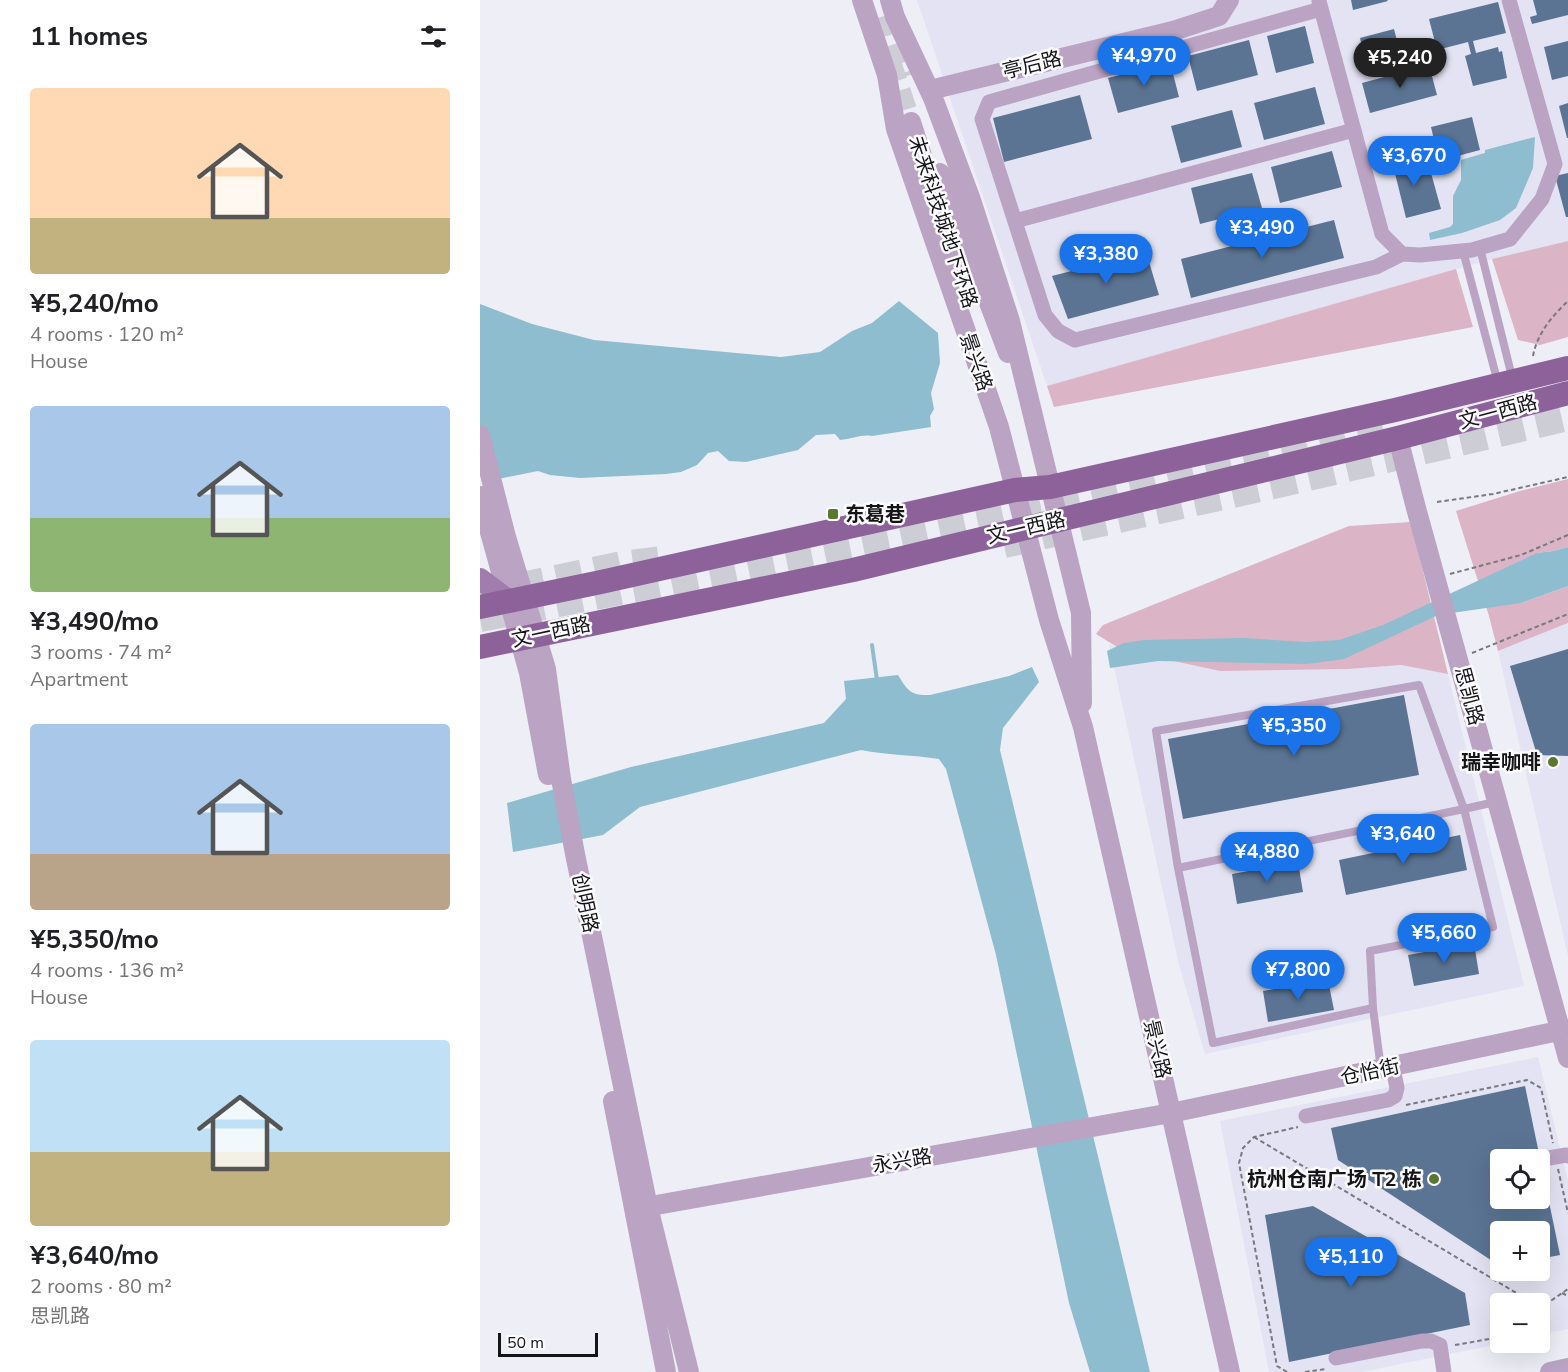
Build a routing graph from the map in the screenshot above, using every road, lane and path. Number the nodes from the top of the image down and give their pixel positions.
1 (862, 0) edge
2 (890, 0) edge
3 (1229, 0) edge
4 (1509, 0) edge
5 (1320, 5) edge
6 (930, 90) junction
7 (1354, 130) junction
8 (1561, 157) edge
9 (1015, 221) junction
10 (1480, 248) junction
11 (1462, 251) junction
12 (1402, 254) junction
13 (1568, 301) edge
14 (1533, 356) dead end
15 (1568, 368) edge
16 (1506, 383) junction
17 (1568, 393) edge
18 (1032, 414) junction
19 (999, 427) junction
20 (480, 435) edge
21 (1398, 438) junction
22 (1568, 477) edge
23 (1050, 487) junction
24 (1015, 490) junction
25 (480, 496) edge
26 (1437, 502) dead end
27 (1058, 520) junction
28 (1025, 528) junction
29 (495, 534) junction
30 (1568, 535) edge
31 (480, 579) edge
32 (1438, 586) junction
33 (517, 599) junction
34 (480, 607) edge
35 (1568, 614) edge
36 (528, 637) junction
37 (480, 647) edge
38 (1456, 653) junction
39 (1083, 727) junction
40 (1497, 801) junction
41 (1464, 809) junction
42 (1178, 868) junction
43 (1373, 1008) junction
44 (1564, 1030) edge
45 (1568, 1058) edge
46 (1387, 1069) junction
47 (1400, 1106) dead end
48 (1171, 1113) junction
49 (1307, 1120) joint
50 (1254, 1137) junction
51 (1558, 1157) edge
52 (641, 1208) junction
53 (1568, 1213) edge
54 (1568, 1289) edge
55 (1516, 1293) edge
56 (1562, 1293) junction
57 (1568, 1296) edge
58 (1550, 1301) edge
59 (1336, 1358) dead end
60 (1568, 1368) edge
61 (666, 1372) edge
62 (689, 1372) edge
63 (1230, 1372) edge
64 (1287, 1372) edge
65 (1443, 1372) edge
66 (1550, 1372) edge

1 - 19 street, 景兴路
2 - 6 street, 景兴路
3 - 6 street, 亭后路
4 - 8 street
5 - 7 street
5 - 9 street
6 - 18 street, 景兴路
7 - 9 street
7 - 12 street
8 - 10 street
9 - 12 street
10 - 11 street
10 - 16 lane
11 - 12 street
11 - 16 lane
13 - 14 path
15 - 16 main road, 文一西路
16 - 23 main road, 文一西路
17 - 21 main road, 文一西路
18 - 19 street, 未来科技城地下环路
18 - 23 street, 景兴路
19 - 24 street, 景兴路
20 - 29 street, 创明路
21 - 27 main road, 文一西路
21 - 32 street, 思凯路
22 - 26 path
23 - 24 main road, 文一西路
23 - 27 street, 景兴路
24 - 28 street, 景兴路
24 - 33 main road, 文一西路
25 - 29 street, 创明路
27 - 28 main road, 文一西路
27 - 39 street, 景兴路
28 - 36 main road, 文一西路
28 - 39 street, 景兴路
29 - 33 street, 创明路
30 - 32 path
31 - 33 main road
32 - 38 street, 思凯路
33 - 34 main road, 文一西路
33 - 36 street, 创明路
35 - 38 path
36 - 37 main road, 文一西路
36 - 52 street, 创明路
38 - 40 street, 思凯路
39 - 48 street, 景兴路
40 - 41 lane
40 - 44 street, 思凯路
41 - 42 lane
41 - 42 lane
41 - 43 lane
42 - 43 lane
43 - 46 lane
44 - 45 street, 思凯路
44 - 46 street, 仓怡街
46 - 48 street, 仓怡街
46 - 49 street
47 - 51 path
48 - 52 street, 永兴路
48 - 63 street, 景兴路
49 - 50 path
50 - 55 path
50 - 64 path
51 - 53 path
52 - 61 street, 创明路
52 - 62 street, 创明路
54 - 56 path
56 - 57 path
56 - 58 path
59 - 65 street
60 - 66 street

